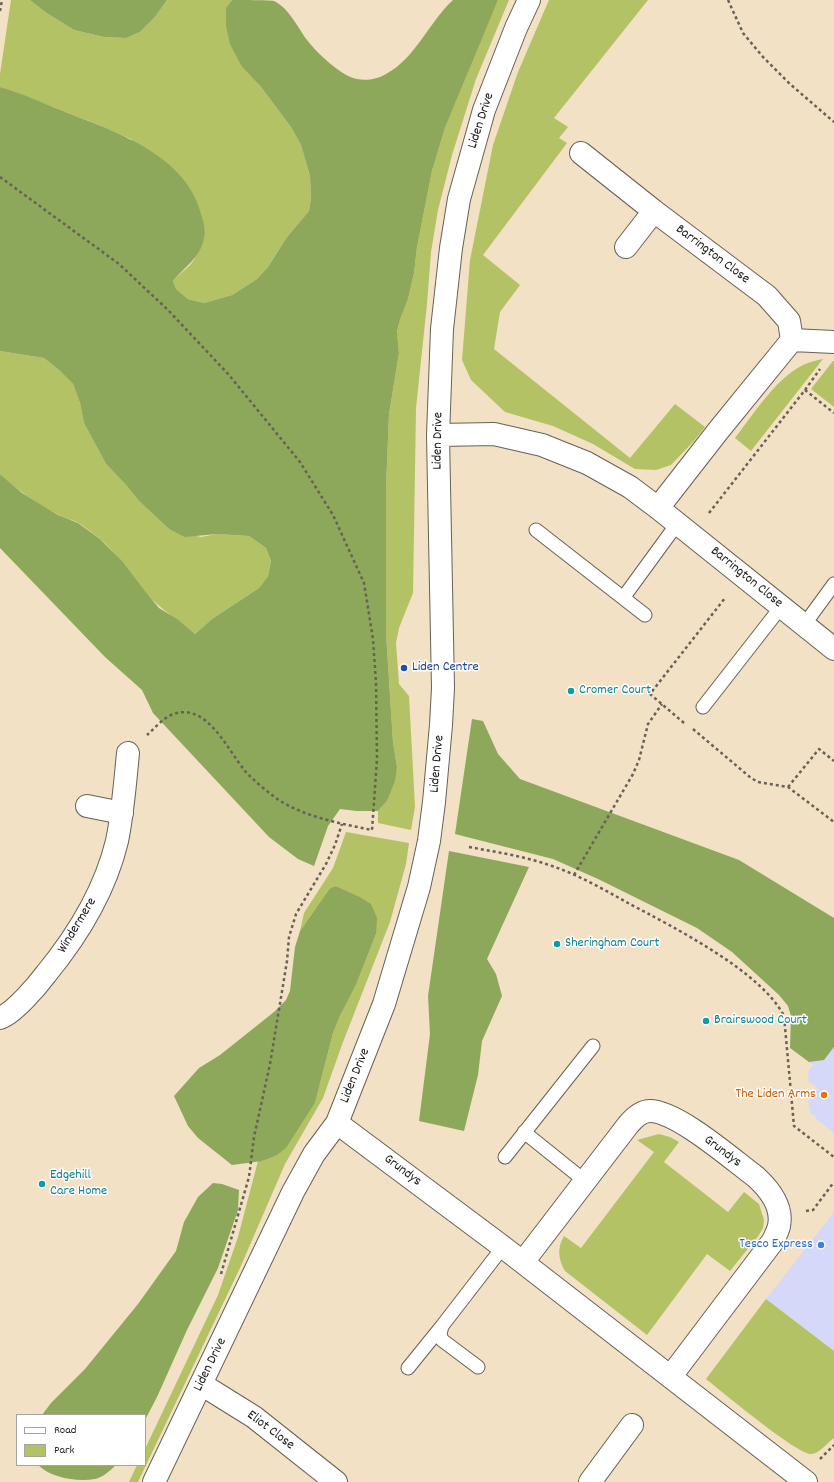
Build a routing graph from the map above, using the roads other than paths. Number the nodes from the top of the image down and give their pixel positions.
1 (529, 0) edge
2 (581, 153) dead end
3 (654, 211) junction
4 (626, 247) dead end
5 (792, 340) junction
6 (834, 342) edge
7 (438, 435) junction
8 (658, 508) junction
9 (685, 529) junction
10 (536, 530) dead end
11 (834, 584) edge
12 (623, 598) junction
13 (781, 607) junction
14 (645, 615) dead end
15 (804, 624) junction
16 (834, 649) edge
17 (703, 707) dead end
18 (128, 753) road end
19 (87, 806) dead end
20 (122, 813) junction
21 (0, 1018) edge
22 (592, 1046) dead end
23 (337, 1123) junction
24 (524, 1132) junction
25 (506, 1157) dead end
26 (585, 1180) junction
27 (503, 1247) junction
28 (523, 1262) junction
29 (442, 1326) junction
30 (408, 1368) dead end
31 (478, 1368) dead end
32 (671, 1376) junction
33 (201, 1384) junction
34 (632, 1425) dead end
35 (154, 1482) edge
36 (336, 1482) edge
37 (590, 1482) edge
38 (806, 1482) edge

1 - 7 street, Liden Drive
2 - 3 street, Barrington Close
3 - 4 street
3 - 5 street, Barrington Close
5 - 6 street
5 - 8 street
7 - 8 street, Barrington Close
7 - 23 street, Liden Drive
8 - 9 street, Barrington Close
9 - 12 lane
9 - 13 street, Barrington Close
10 - 12 lane
11 - 15 lane
12 - 14 lane
13 - 15 street, Barrington Close
13 - 17 lane
15 - 16 street, Barrington Close
18 - 20 street, Windermere
19 - 20 street
20 - 21 street, Windermere
22 - 24 lane
23 - 27 street, Grundys
23 - 33 street, Liden Drive
24 - 25 lane
24 - 26 lane
26 - 28 street, Grundys
26 - 32 street, Grundys
27 - 28 street, Grundys
27 - 29 lane
28 - 32 street, Grundys
29 - 30 lane
29 - 31 lane
32 - 38 street, Grundys
33 - 35 street, Liden Drive
33 - 36 street, Eliot Close
34 - 37 street

